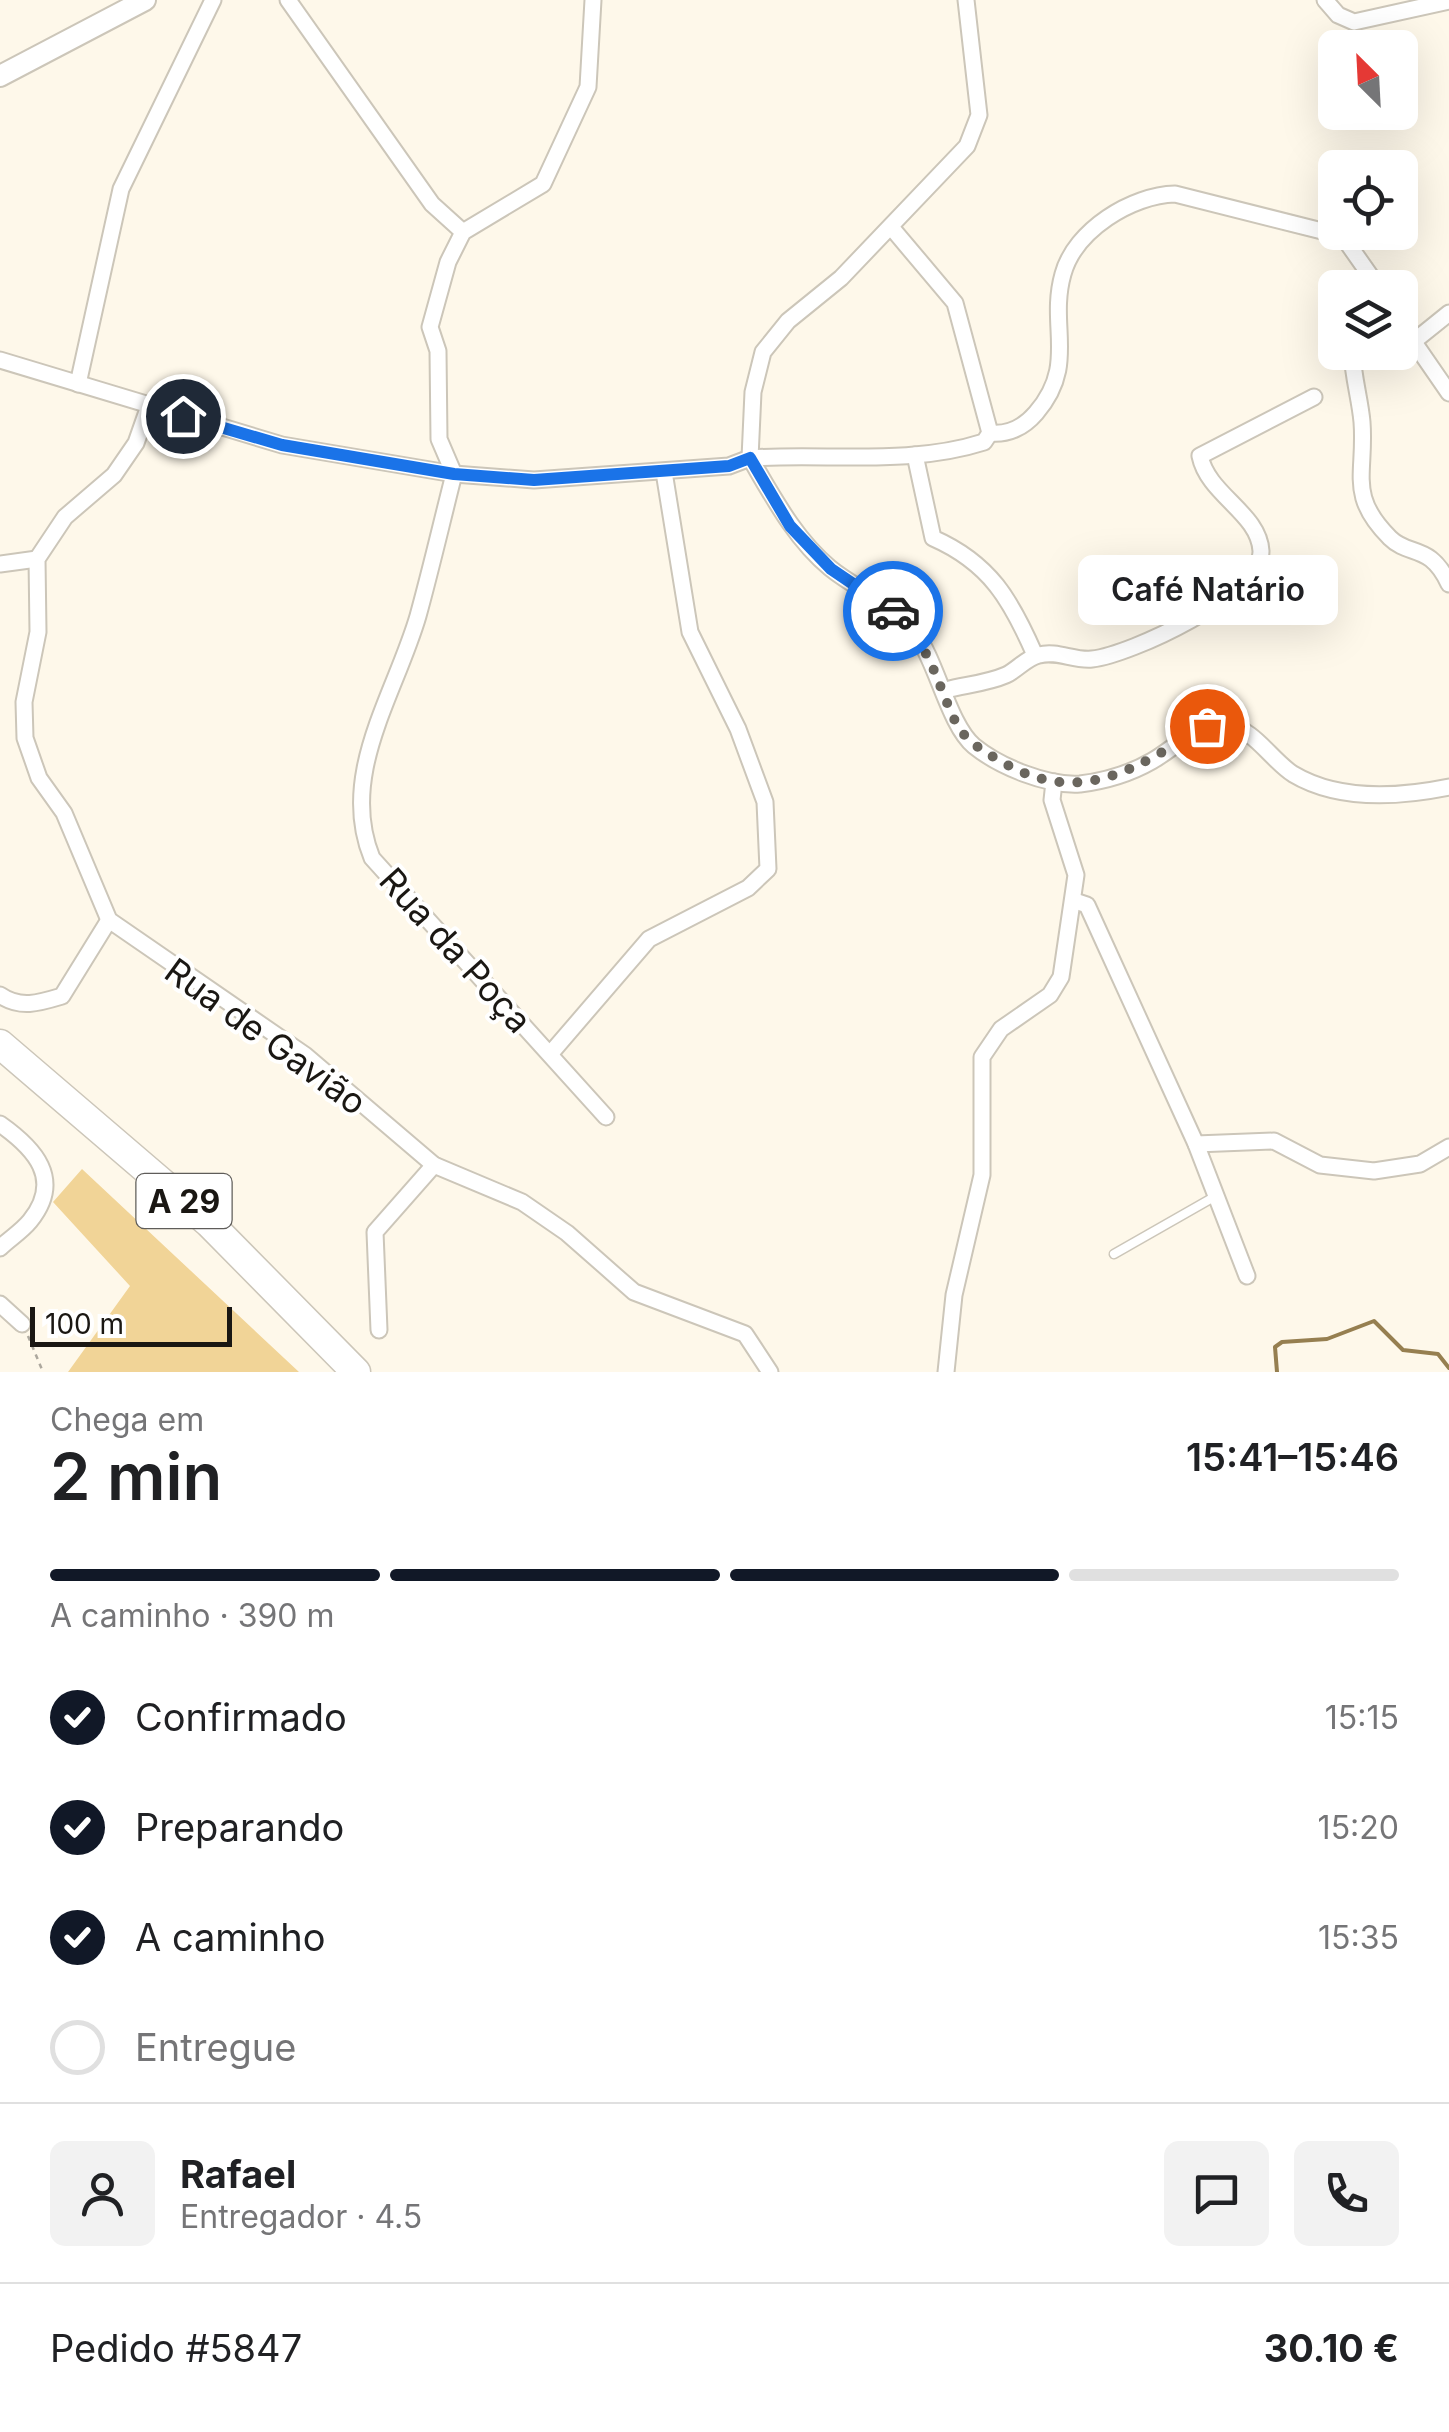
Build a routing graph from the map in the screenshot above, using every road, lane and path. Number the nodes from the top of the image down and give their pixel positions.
1 (145, 0) edge
2 (214, 0) edge
3 (288, 0) edge
4 (593, 0) edge
5 (966, 0) edge
6 (1325, 0) edge
7 (1449, 1) edge
8 (0, 76) edge
9 (892, 227) junction
10 (463, 232) junction
11 (1366, 270) edge
12 (1449, 313) edge
13 (1418, 337) edge
14 (1418, 350) edge
15 (0, 360) edge
16 (1354, 370) edge
17 (78, 384) junction
18 (1449, 393) edge
19 (1314, 397) dead end
20 (149, 406) junction
21 (990, 433) junction
22 (439, 439) junction
23 (915, 455) junction
24 (750, 458) junction
25 (414, 464) junction
26 (664, 472) junction
27 (454, 474) junction
28 (38, 559) junction
29 (0, 564) edge
30 (1449, 584) edge
31 (1036, 655) junction
32 (946, 690) junction
33 (1054, 782) junction
34 (1449, 787) edge
35 (1075, 901) junction
36 (109, 920) junction
37 (0, 994) edge
38 (0, 1044) edge
39 (551, 1053) junction
40 (0, 1068) edge
41 (606, 1117) dead end
42 (0, 1124) edge
43 (1196, 1144) junction
44 (1449, 1147) edge
45 (434, 1165) junction
46 (1214, 1197) junction
47 (0, 1248) edge
48 (1114, 1254) dead end
49 (1247, 1276) dead end
50 (0, 1304) edge
51 (22, 1324) joint
52 (379, 1330) dead end
53 (43, 1372) edge
54 (331, 1372) edge
55 (356, 1372) edge
56 (770, 1372) edge
57 (946, 1372) edge

1 - 8 main road
2 - 17 street
3 - 10 street
4 - 10 street
5 - 9 street
6 - 7 street
9 - 21 street
9 - 24 street
10 - 22 street
11 - 21 street
12 - 13 street
14 - 18 street
15 - 17 street
16 - 30 street
17 - 20 street
19 - 31 street
20 - 25 street
20 - 28 street
21 - 23 street
22 - 25 street
22 - 27 street
23 - 24 street
23 - 31 street
24 - 26 street
24 - 32 street
25 - 27 street
26 - 27 street
26 - 39 street
27 - 39 street, Rua da Poça
28 - 29 street
28 - 36 street
31 - 32 street
32 - 33 street
33 - 34 street
33 - 35 street
35 - 43 street
35 - 57 street
36 - 37 street
36 - 45 street, Rua de Gavião
38 - 55 highway, A 29
39 - 41 street, Rua da Poça
40 - 54 highway, A 29
42 - 47 street
43 - 44 street
43 - 46 street
45 - 52 street
45 - 56 street, Rua de Gavião
46 - 48 lane
46 - 49 street
50 - 51 street
51 - 53 path

